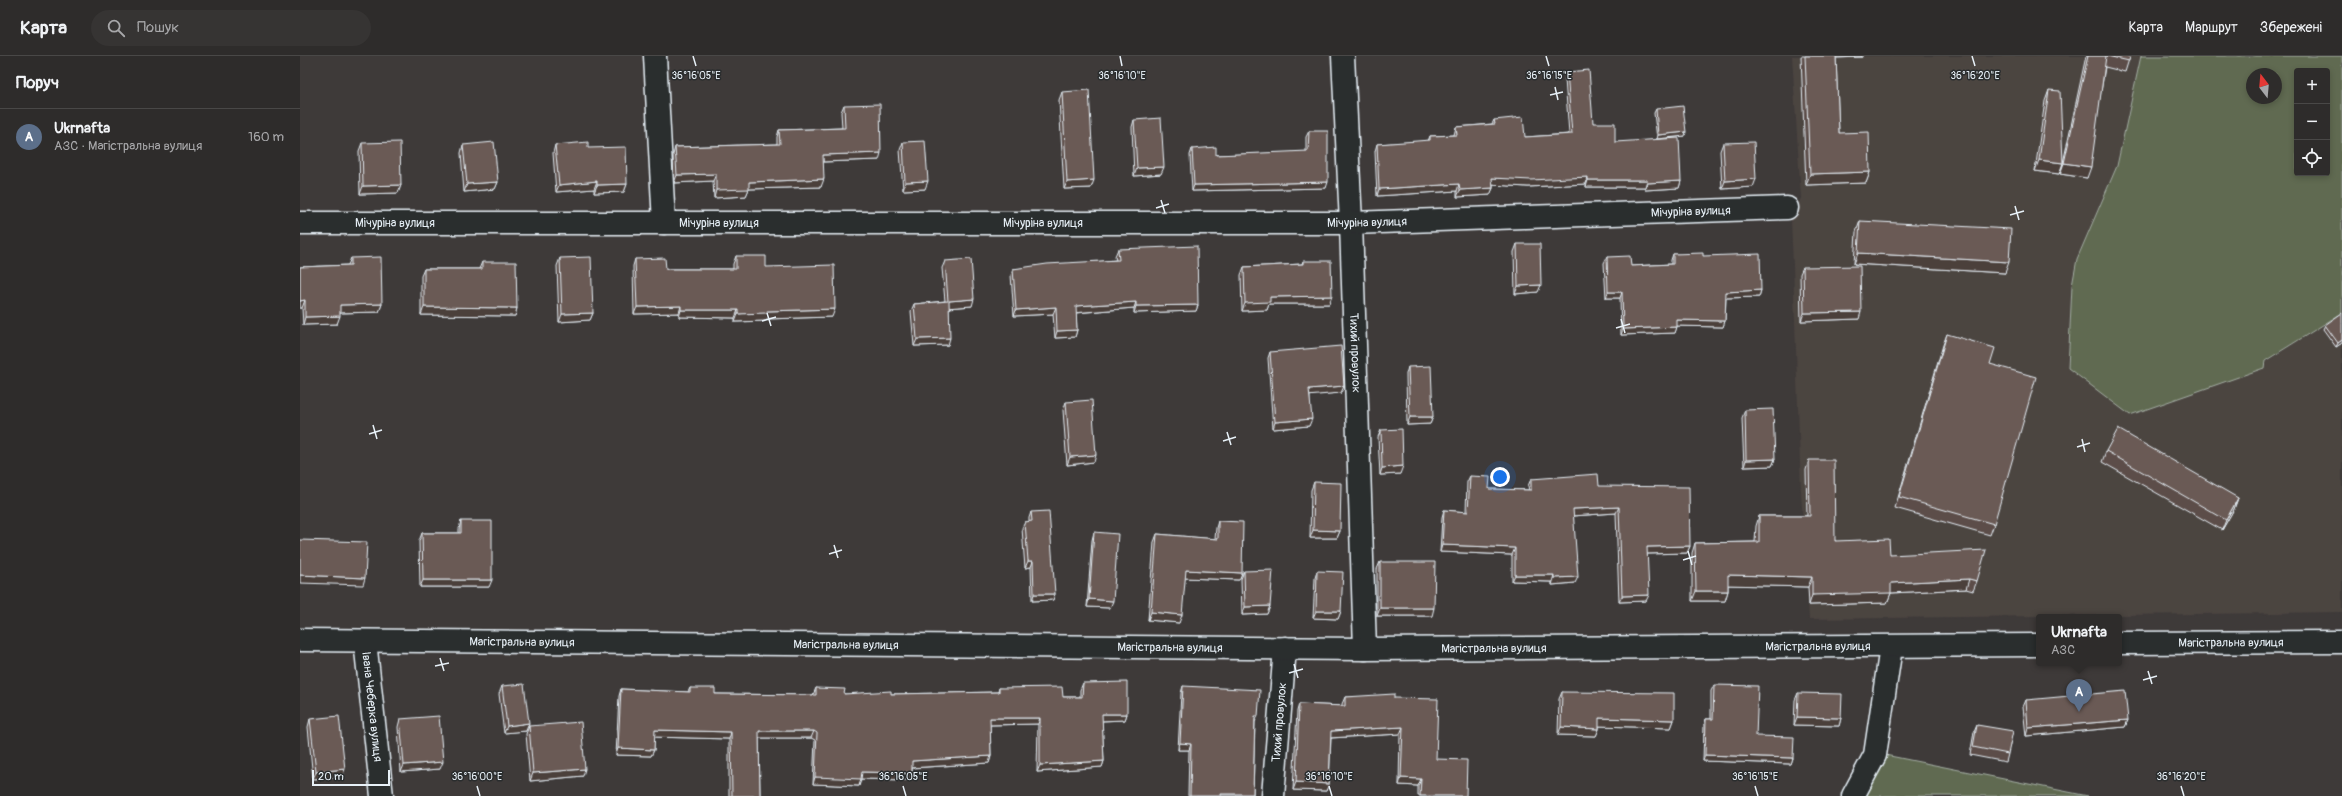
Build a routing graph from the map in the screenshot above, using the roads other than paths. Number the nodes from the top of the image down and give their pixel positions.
1 (655, 56) edge
2 (1343, 56) edge
3 (1787, 208) dead end
4 (664, 223) junction
5 (1351, 223) junction
6 (300, 224) edge
7 (300, 640) edge
8 (365, 641) junction
9 (2342, 642) edge
10 (2122, 643) edge
11 (2036, 645) edge
12 (1891, 646) junction
13 (1285, 648) junction
14 (1365, 649) junction
15 (382, 796) edge
16 (1273, 796) edge
17 (1852, 796) edge

1 - 4 street
2 - 5 street, Тихий провулок
3 - 5 street, Мічуріна вулиця
4 - 5 street, Мічуріна вулиця
4 - 6 street, Мічуріна вулиця
5 - 14 street, Тихий провулок
7 - 8 street, Магістральна вулиця
8 - 13 street, Магістральна вулиця
8 - 15 street, Івана Чеберка вулиця
9 - 10 street, Магістральна вулиця
11 - 12 street, Магістральна вулиця
12 - 14 street, Магістральна вулиця
12 - 17 street
13 - 14 street, Магістральна вулиця
13 - 16 street, Тихий провулок

